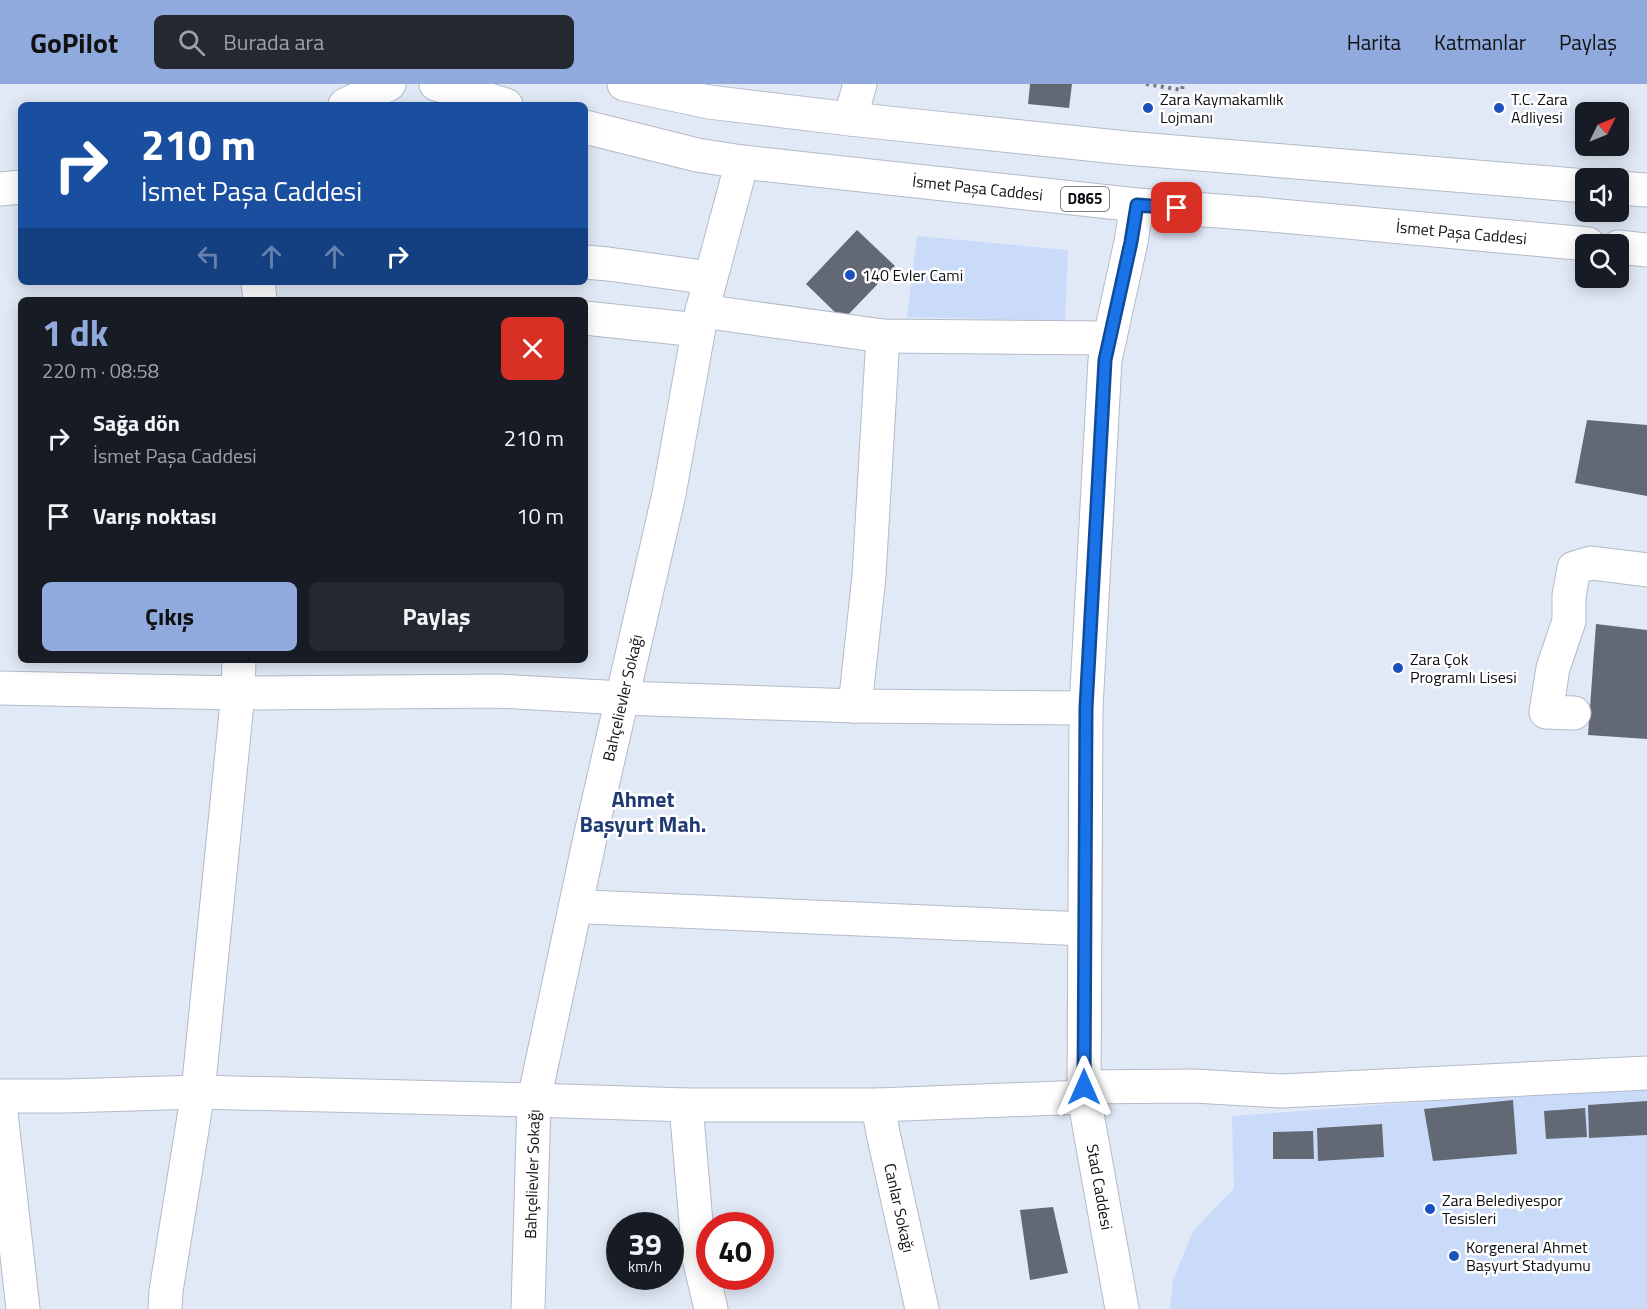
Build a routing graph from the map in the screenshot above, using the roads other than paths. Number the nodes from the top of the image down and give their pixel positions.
1 (389, 84) edge
2 (436, 84) edge
3 (624, 84) edge
4 (860, 84) edge
5 (351, 102) edge
6 (496, 102) edge
7 (850, 120) junction
8 (588, 128) edge
9 (742, 162) junction
10 (1575, 185) edge
11 (18, 187) edge
12 (0, 189) edge
13 (1629, 189) edge
14 (1647, 190) edge
15 (1137, 205) junction
16 (1575, 243) edge
17 (1629, 248) edge
18 (1647, 250) edge
19 (588, 262) edge
20 (710, 278) junction
21 (588, 318) edge
22 (700, 321) junction
23 (883, 336) junction
24 (1110, 338) junction
25 (1647, 570) edge
26 (239, 663) edge
27 (0, 688) edge
28 (238, 693) junction
29 (622, 698) junction
30 (855, 706) junction
31 (1086, 708) junction
32 (1574, 713) dead end
33 (578, 902) junction
34 (1084, 928) junction
35 (1647, 1073) edge
36 (198, 1092) junction
37 (1084, 1092) junction
38 (0, 1096) edge
39 (534, 1100) junction
40 (0, 1104) edge
41 (686, 1105) junction
42 (878, 1105) junction
43 (23, 1309) edge
44 (165, 1309) edge
45 (528, 1309) edge
46 (711, 1309) edge
47 (922, 1309) edge
48 (1122, 1309) edge

1 - 5 main road
2 - 6 main road
3 - 7 main road
4 - 7 main road
7 - 10 main road
8 - 9 main road, İsmet Paşa Caddesi / D865
9 - 15 main road, İsmet Paşa Caddesi / D865
9 - 20 main road, Bahçelievler Sokağı
11 - 12 main road
13 - 14 main road
15 - 16 main road, İsmet Paşa Caddesi / D865
15 - 24 main road, Stad Caddesi
17 - 18 main road
19 - 20 main road
20 - 22 main road, Bahçelievler Sokağı
21 - 22 main road
22 - 23 main road
22 - 29 main road, Bahçelievler Sokağı
23 - 24 main road
23 - 30 main road
24 - 31 main road, Stad Caddesi
25 - 32 main road
26 - 28 main road
27 - 28 main road
28 - 29 main road
28 - 36 main road
29 - 30 main road
29 - 33 main road, Bahçelievler Sokağı
30 - 31 main road
31 - 34 main road, Stad Caddesi
33 - 34 main road
33 - 39 main road, Bahçelievler Sokağı
34 - 37 main road, Stad Caddesi
35 - 37 main road
36 - 38 main road
36 - 39 main road
36 - 44 main road
37 - 42 main road
37 - 48 main road, Stad Caddesi
39 - 41 main road
39 - 45 main road, Bahçelievler Sokağı
40 - 43 main road
41 - 42 main road
41 - 46 main road
42 - 47 main road, Canlar Sokağı

